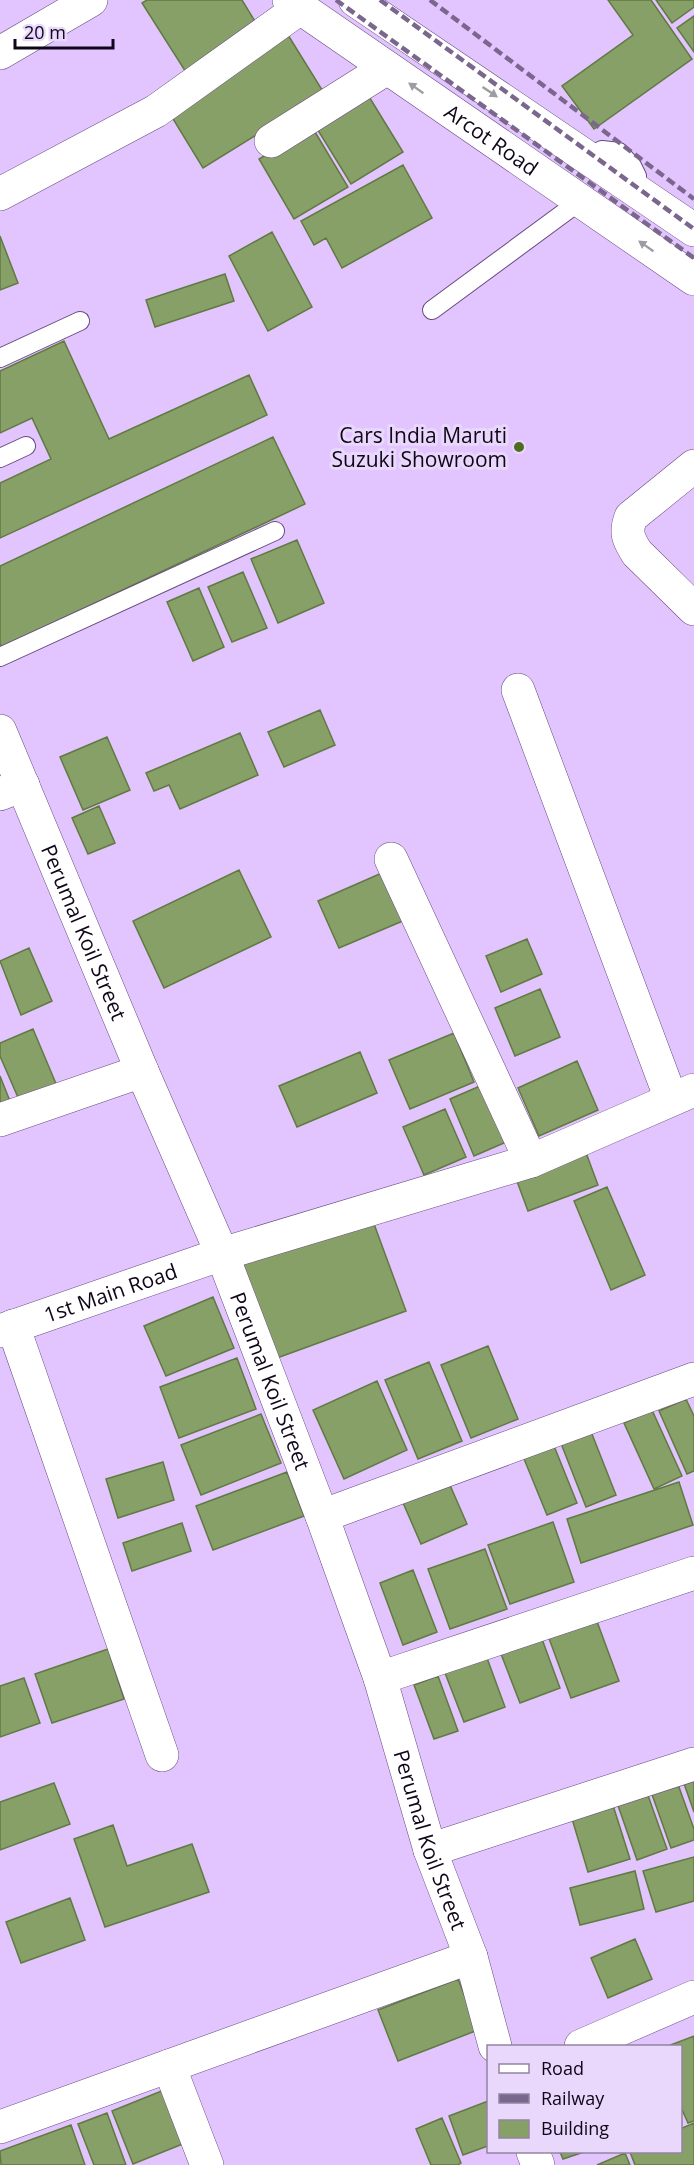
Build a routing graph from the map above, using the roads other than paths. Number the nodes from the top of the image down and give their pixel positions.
1 (91, 0) edge
2 (349, 0) edge
3 (355, 0) edge
4 (295, 4) edge
5 (332, 29) junction
6 (0, 53) edge
7 (387, 68) junction
8 (271, 141) dead end
9 (0, 194) edge
10 (580, 201) junction
11 (694, 230) edge
12 (694, 279) edge
13 (432, 310) dead end
14 (80, 321) dead end
15 (0, 358) edge
16 (26, 446) dead end
17 (0, 458) edge
18 (694, 466) edge
19 (275, 531) dead end
20 (694, 609) edge
21 (0, 657) edge
22 (518, 690) dead end
23 (0, 731) edge
24 (12, 789) edge
25 (391, 859) dead end
26 (142, 1071) junction
27 (683, 1094) edge
28 (0, 1120) edge
29 (531, 1161) junction
30 (222, 1254) junction
31 (7, 1328) edge
32 (694, 1379) edge
33 (322, 1516) junction
34 (694, 1574) edge
35 (380, 1678) junction
36 (162, 1755) dead end
37 (694, 1764) edge
38 (430, 1850) junction
39 (471, 1957) junction
40 (694, 1997) edge
41 (495, 2045) edge
42 (583, 2045) edge
43 (169, 2066) junction
44 (0, 2127) edge
45 (207, 2165) edge

1 - 6 street
2 - 5 street
3 -> 11 street, Arcot Road
4 - 5 street, Arcot Road
4 - 9 street
5 - 7 street, Arcot Road
7 - 8 street
10 -> 7 street, Arcot Road
12 -> 10 street, Arcot Road
10 - 13 lane
14 - 15 lane
16 - 17 lane
18 - 20 street
19 - 21 lane
22 - 27 street
23 - 24 street, Perumal Koil Street
24 - 26 street, Perumal Koil Street
25 - 29 street
26 - 28 street
26 - 30 street, Perumal Koil Street
27 - 29 street, 1st Main Road
29 - 30 street, 1st Main Road
30 - 31 street, 1st Main Road
30 - 33 street, Perumal Koil Street
31 - 36 street
32 - 33 street
33 - 35 street, Perumal Koil Street
34 - 35 street
35 - 38 street, Perumal Koil Street
37 - 38 street
38 - 39 street, Perumal Koil Street
39 - 41 street, Perumal Koil Street
39 - 43 street
40 - 42 street
43 - 44 street
43 - 45 street

